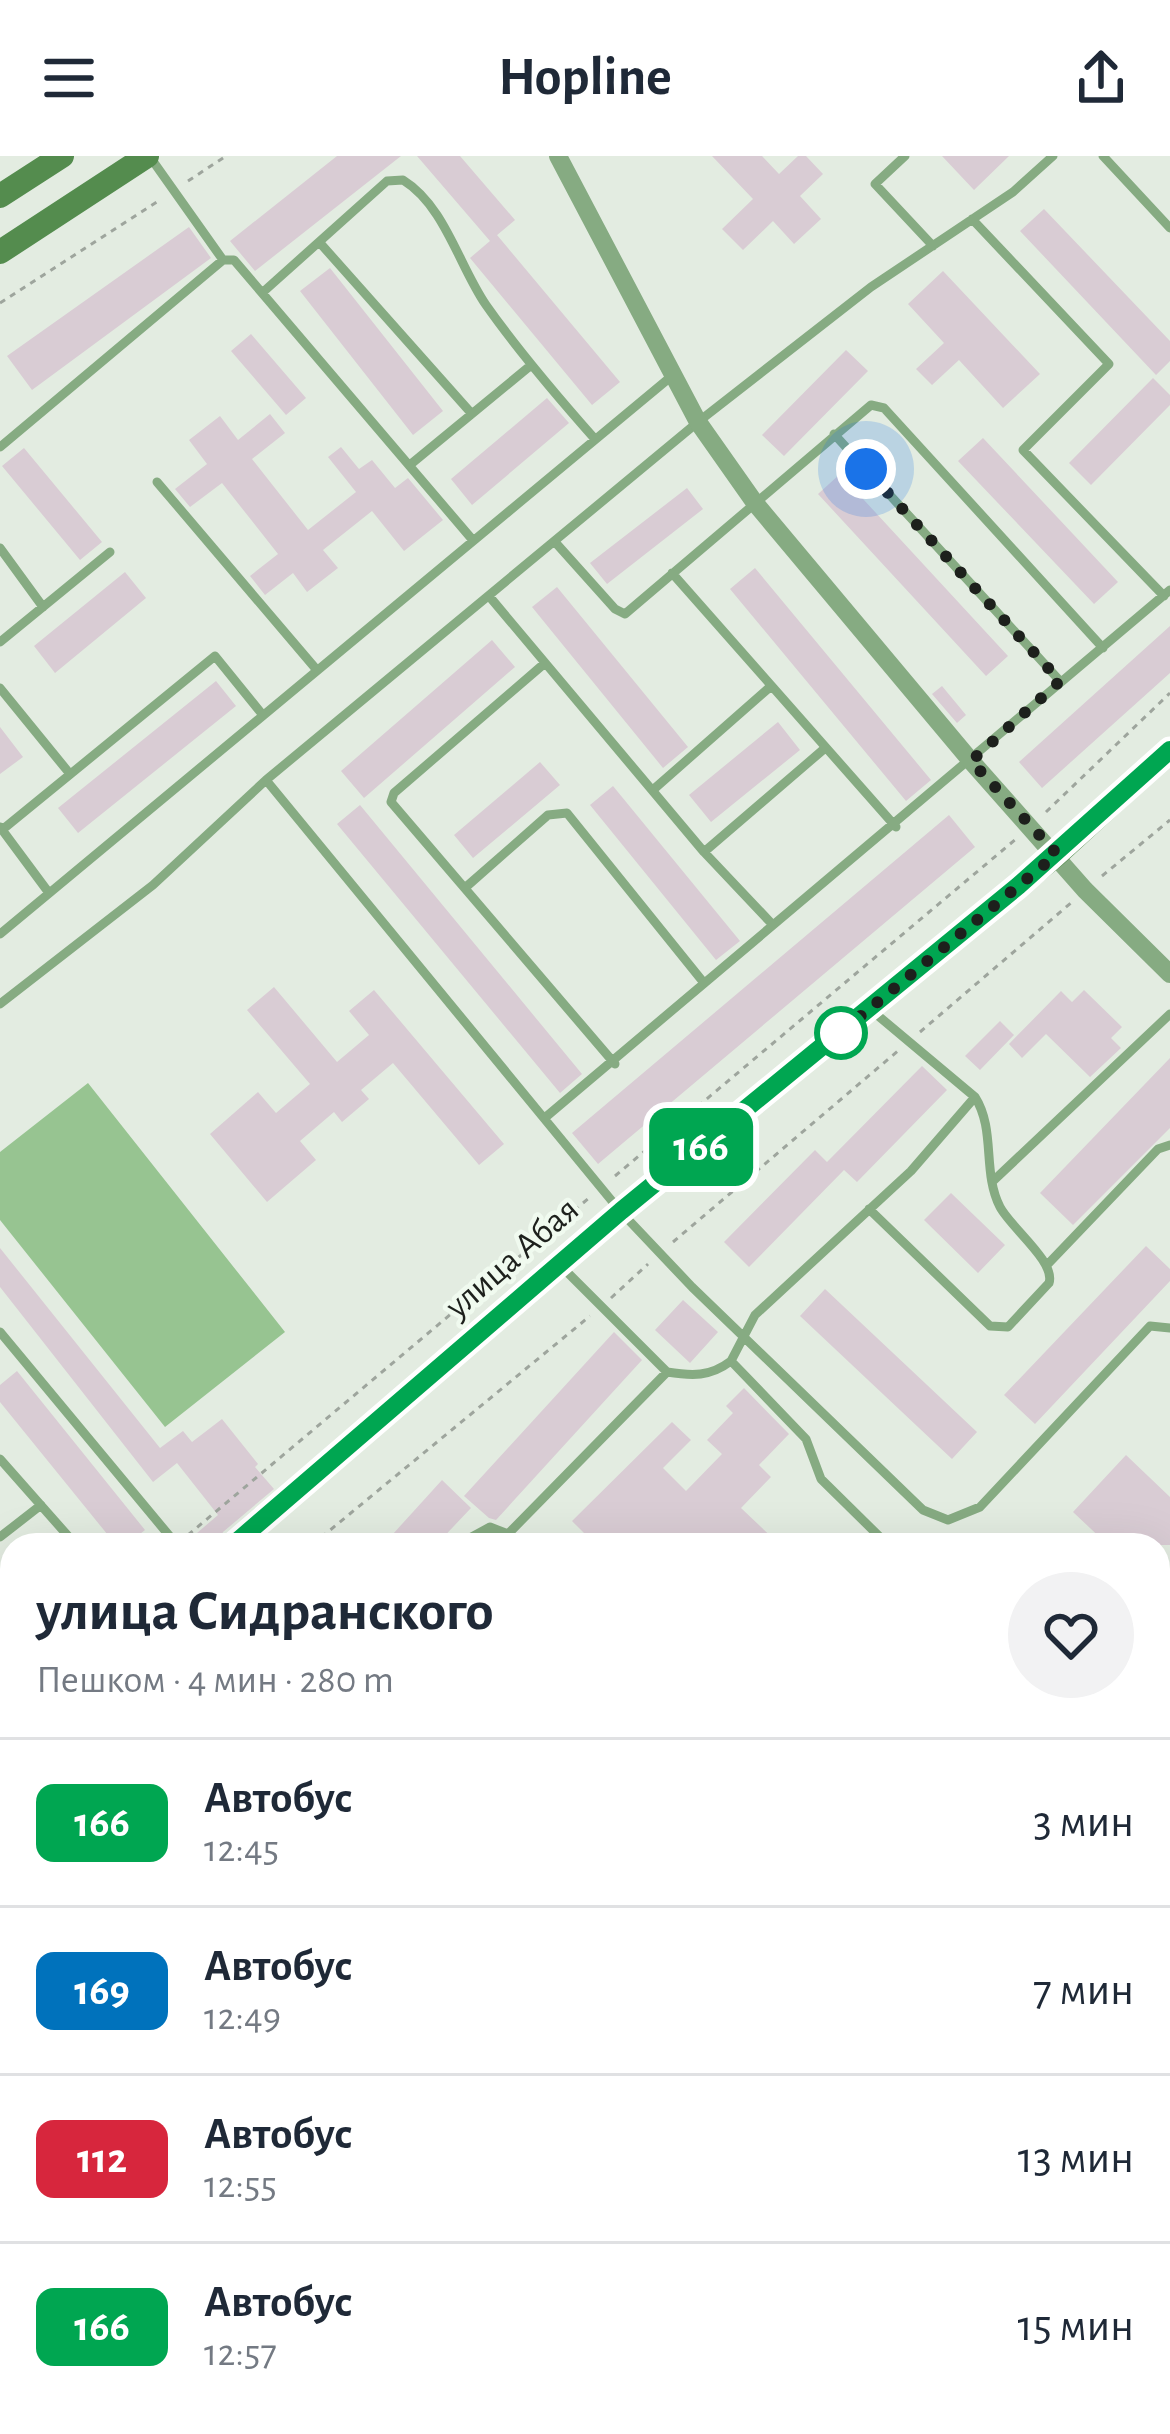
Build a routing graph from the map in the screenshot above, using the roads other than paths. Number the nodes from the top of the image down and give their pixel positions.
1 (62, 156) edge
2 (148, 156) edge
3 (558, 156) edge
4 (905, 156) edge
5 (1053, 156) edge
6 (1103, 156) edge
7 (0, 196) edge
8 (972, 219) junction
9 (1170, 228) edge
10 (320, 243) junction
11 (933, 245) junction
12 (0, 252) edge
13 (223, 260) junction
14 (262, 292) junction
15 (530, 366) junction
16 (673, 375) junction
17 (472, 414) junction
18 (698, 422) junction
19 (834, 434) junction
20 (594, 438) junction
21 (0, 447) edge
22 (411, 464) junction
23 (157, 482) dead end
24 (754, 503) junction
25 (471, 538) junction
26 (555, 542) junction
27 (0, 548) edge
28 (110, 552) dead end
29 (672, 573) junction
30 (1167, 593) edge
31 (489, 596) junction
32 (43, 607) junction
33 (0, 642) edge
34 (1103, 648) junction
35 (545, 663) junction
36 (316, 669) junction
37 (1060, 681) junction
38 (770, 687) junction
39 (0, 688) edge
40 (262, 714) junction
41 (824, 749) junction
42 (971, 761) junction
43 (1165, 765) edge
44 (70, 774) junction
45 (266, 780) junction
46 (654, 789) junction
47 (896, 826) junction
48 (1, 829) edge
49 (704, 852) junction
50 (1057, 854) junction
51 (466, 887) junction
52 (49, 893) junction
53 (773, 925) junction
54 (0, 934) edge
55 (1170, 974) edge
56 (704, 983) junction
57 (0, 1004) edge
58 (870, 1009) junction
59 (1170, 1014) edge
60 (615, 1064) junction
61 (975, 1097) junction
62 (548, 1116) junction
63 (1170, 1145) edge
64 (992, 1182) junction
65 (869, 1209) junction
66 (621, 1211) junction
67 (559, 1264) junction
68 (1047, 1265) junction
69 (1170, 1328) edge
70 (0, 1332) edge
71 (741, 1336) junction
72 (5, 1348) edge
73 (731, 1360) junction
74 (667, 1372) junction
75 (0, 1459) edge
76 (40, 1505) junction
77 (5, 1533) edge
78 (65, 1533) edge
79 (167, 1533) edge
80 (247, 1533) edge
81 (509, 1533) edge
82 (875, 1533) edge

1 - 7 street
2 - 12 street
2 - 13 lane
3 - 16 street
4 - 11 lane
5 - 8 lane
6 - 9 lane
8 - 11 lane
8 - 30 lane
10 - 14 lane
10 - 15 lane
10 - 17 lane
11 - 18 lane
13 - 14 lane
13 - 21 lane
14 - 22 lane
15 - 17 lane
15 - 20 lane
16 - 18 street
16 - 20 lane
17 - 22 lane
18 - 24 street
18 - 26 lane
19 - 24 lane
19 - 34 lane
19 - 37 lane
20 - 25 lane
22 - 25 lane
23 - 36 lane
24 - 29 lane
24 - 42 street
25 - 36 lane
26 - 29 lane
26 - 31 lane
27 - 32 lane
28 - 32 lane
29 - 38 lane
30 - 34 lane
31 - 35 lane
31 - 45 lane
32 - 33 lane
34 - 37 lane
35 - 46 lane
35 - 51 lane
36 - 40 lane
37 - 42 lane
38 - 41 lane
38 - 46 lane
39 - 44 lane
40 - 44 lane
40 - 52 lane
41 - 47 lane
41 - 49 lane
42 - 47 lane
42 - 50 street
43 - 50 street, улица Абая
44 - 48 lane
45 - 57 lane
45 - 62 lane
46 - 49 lane
47 - 53 lane
48 - 52 lane
49 - 53 lane
50 - 55 street
50 - 58 street, улица Абая
51 - 56 lane
51 - 60 lane
52 - 54 lane
53 - 56 lane
56 - 60 lane
58 - 61 lane
58 - 66 street, улица Абая
59 - 64 lane
60 - 62 lane
61 - 64 lane
61 - 65 lane
62 - 66 lane
63 - 68 lane
64 - 68 lane
65 - 68 lane
65 - 71 lane
66 - 67 street, улица Абая
66 - 71 lane
67 - 74 lane
67 - 80 street, улица Абая
69 - 71 lane
70 - 72 lane
71 - 73 lane
72 - 79 lane
73 - 74 lane
73 - 82 lane
74 - 81 lane
75 - 76 lane
76 - 77 lane
76 - 78 lane

